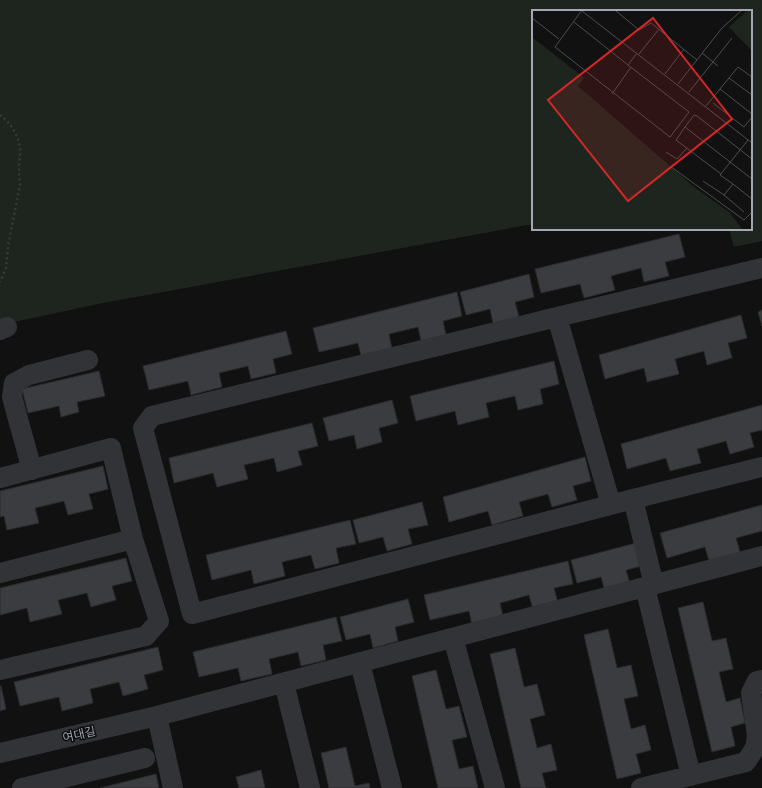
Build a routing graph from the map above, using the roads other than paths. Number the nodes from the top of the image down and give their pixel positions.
1 (762, 268) edge
2 (557, 317) junction
3 (88, 360) dead end
4 (762, 467) edge
5 (32, 470) junction
6 (0, 478) edge
7 (633, 499) junction
8 (611, 505) junction
9 (133, 539) junction
10 (762, 556) edge
11 (0, 573) edge
12 (649, 586) junction
13 (453, 638) junction
14 (360, 663) junction
15 (0, 670) edge
16 (762, 680) edge
17 (284, 683) junction
18 (157, 716) junction
19 (0, 752) edge
20 (145, 758) dead end
21 (691, 776) junction
22 (22, 788) edge
23 (173, 788) edge
24 (310, 788) edge
25 (392, 788) edge
26 (495, 788) edge
27 (641, 788) edge

1 - 2 street
2 - 8 street
2 - 8 street
3 - 5 street
4 - 7 street
5 - 6 street
5 - 9 street
7 - 8 street
7 - 12 street
9 - 11 street
9 - 15 street
10 - 12 street, 여대길
12 - 13 street, 여대길
12 - 21 street
13 - 14 street, 여대길
13 - 26 street
14 - 17 street, 여대길
14 - 25 street
16 - 21 street
17 - 18 street, 여대길
17 - 24 street
18 - 19 street, 여대길
18 - 23 street
20 - 22 street
21 - 27 street

